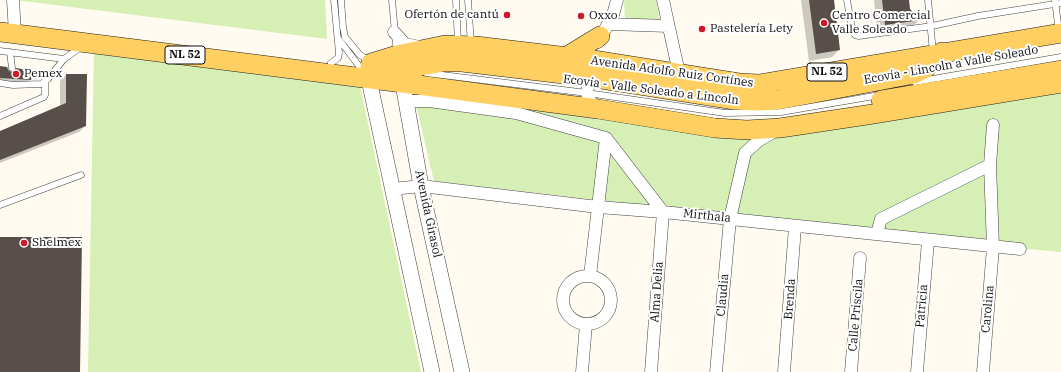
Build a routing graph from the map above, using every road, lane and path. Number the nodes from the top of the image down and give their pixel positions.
1 (13, 0) edge
2 (334, 0) edge
3 (341, 0) edge
4 (392, 0) edge
5 (456, 0) edge
6 (468, 0) edge
7 (617, 0) edge
8 (663, 0) edge
9 (848, 0) edge
10 (928, 0) edge
11 (1057, 3) edge
12 (668, 26) junction
13 (932, 26) junction
14 (7, 27) edge
15 (605, 30) junction
16 (394, 32) junction
17 (1060, 33) edge
18 (337, 37) junction
19 (87, 42) junction
20 (435, 47) junction
21 (0, 51) edge
22 (10, 52) junction
23 (462, 52) junction
24 (938, 52) junction
25 (1061, 57) edge
26 (564, 58) junction
27 (64, 59) junction
28 (1061, 63) edge
29 (12, 68) dead end
30 (374, 71) junction
31 (679, 73) junction
32 (1059, 78) edge
33 (45, 82) junction
34 (0, 83) edge
35 (912, 83) dead end
36 (880, 88) dead end
37 (591, 90) junction
38 (0, 116) edge
39 (993, 126) dead end
40 (780, 128) junction
41 (753, 129) junction
42 (606, 138) junction
43 (745, 153) junction
44 (990, 165) junction
45 (81, 175) dead end
46 (421, 186) junction
47 (393, 189) junction
48 (0, 205) edge
49 (598, 207) junction
50 (663, 212) junction
51 (730, 219) junction
52 (795, 227) junction
53 (877, 234) junction
54 (928, 241) junction
55 (993, 247) junction
56 (1020, 249) dead end
57 (860, 258) dead end
58 (590, 276) junction
59 (586, 324) junction
60 (432, 372) edge
61 (462, 372) edge
62 (582, 372) edge
63 (651, 372) edge
64 (716, 372) edge
65 (784, 372) edge
66 (851, 372) edge
67 (916, 372) edge
68 (983, 372) edge

1 - 14 street
2 - 18 lane
3 - 30 lane
4 - 16 lane
5 - 23 lane
6 - 23 lane
7 - 15 street
8 - 12 street
9 - 13 lane
10 - 13 lane
11 - 13 lane
11 - 17 lane
12 - 15 street
12 - 31 street
13 - 24 lane
14 - 19 main road, Avenida Adolfo Ruiz Cortínes / NL 52
14 - 30 main road
15 - 26 main road
15 - 37 street
16 - 20 street
16 - 30 lane
17 - 24 main road, Avenida Adolfo Ruiz Cortínes / NL 52
18 - 30 lane
18 - 30 lane
19 - 27 lane
19 - 30 main road, Avenida Adolfo Ruiz Cortínes / NL 52
20 - 23 main road, Avenida Adolfo Ruiz Cortínes / NL 52
20 - 30 main road, Avenida Adolfo Ruiz Cortínes / NL 52
21 - 22 lane
22 - 27 lane
22 - 29 lane
23 - 26 main road, Avenida Adolfo Ruiz Cortínes / NL 52
23 - 30 main road
23 - 37 main road
24 - 31 main road, Avenida Adolfo Ruiz Cortínes / NL 52
24 - 37 main road
25 - 35 lane, Ecovía - Lincoln a Valle Soleado
26 - 37 main road, Avenida Adolfo Ruiz Cortínes / NL 52
27 - 33 lane
28 - 37 lane, Ecovía - Valle Soleado a Lincoln
30 - 37 main road, Avenida Adolfo Ruiz Cortínes / NL 52
30 - 42 street
30 - 46 street, Avenida Girasol
30 - 47 street
31 - 37 main road, Avenida Adolfo Ruiz Cortínes / NL 52
32 - 37 main road
32 - 40 main road, Avenida Adolfo Ruiz Cortínes / NL 52
33 - 34 lane
33 - 38 lane
36 - 37 lane, Ecovía - Lincoln a Valle Soleado
37 - 41 main road, Avenida Adolfo Ruiz Cortínes / NL 52
39 - 44 street, Carolina
40 - 41 main road, Avenida Adolfo Ruiz Cortínes / NL 52
40 - 43 street
41 - 43 street, Claudia
42 - 49 street
42 - 50 street
43 - 51 street, Claudia
44 - 53 street
44 - 55 street, Carolina
45 - 48 lane
46 - 47 street, Mirthala
46 - 49 street, Mirthala
46 - 61 street, Avenida Girasol
47 - 60 street
49 - 50 street, Mirthala
49 - 58 street
50 - 51 street, Mirthala
50 - 63 street, Alma Delia
51 - 52 street, Mirthala
51 - 64 street, Claudia
52 - 53 street, Mirthala
52 - 65 street, Brenda
53 - 54 street, Mirthala
54 - 55 street, Mirthala
54 - 67 street, Patricia
55 - 56 street, Mirthala
55 - 68 street, Carolina
57 - 66 street, Calle Priscila
58 - 59 street
58 - 59 street
59 - 62 street

